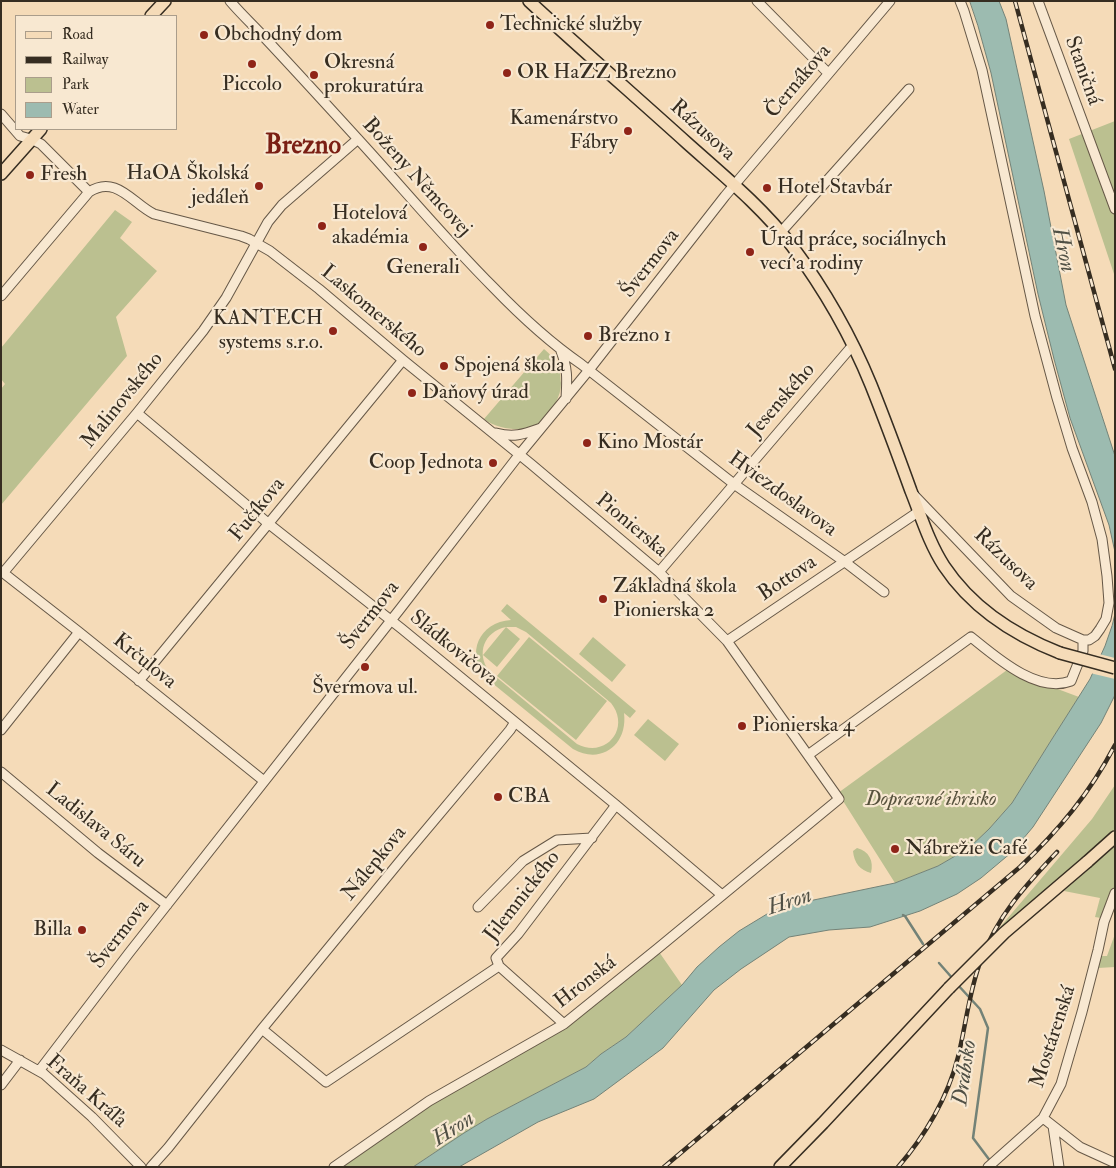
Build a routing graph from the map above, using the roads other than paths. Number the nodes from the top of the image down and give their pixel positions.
1 (166, 1) edge
2 (230, 1) edge
3 (757, 1) edge
4 (890, 1) edge
5 (960, 1) edge
6 (1038, 1) edge
7 (532, 2) edge
8 (152, 15) edge
9 (828, 73) junction
10 (909, 90) dead end
11 (1, 114) edge
12 (40, 130) edge
13 (358, 138) junction
14 (31, 139) junction
15 (1, 174) edge
16 (735, 186) junction
17 (89, 192) junction
18 (1115, 209) edge
19 (781, 232) junction
20 (257, 243) junction
21 (1, 296) edge
22 (853, 344) junction
23 (561, 350) junction
24 (403, 360) junction
25 (589, 370) junction
26 (566, 400) junction
27 (137, 414) junction
28 (542, 427) junction
29 (485, 428) junction
30 (519, 455) junction
31 (734, 484) junction
32 (912, 492) junction
33 (918, 512) junction
34 (269, 524) junction
35 (845, 562) junction
36 (2, 572) edge
37 (659, 572) junction
38 (884, 592) dead end
39 (391, 620) junction
40 (79, 632) junction
41 (1083, 640) junction
42 (727, 641) junction
43 (1115, 668) edge
44 (139, 681) junction
45 (515, 722) junction
46 (1, 730) edge
47 (808, 755) junction
48 (1, 772) edge
49 (264, 781) junction
50 (839, 799) joint
51 (616, 806) junction
52 (1115, 837) edge
53 (592, 838) junction
54 (1115, 893) edge
55 (722, 895) junction
56 (167, 905) junction
57 (478, 907) dead end
58 (499, 966) junction
59 (564, 1024) junction
60 (262, 1029) junction
61 (1, 1050) edge
62 (20, 1060) junction
63 (39, 1071) junction
64 (1, 1085) edge
65 (1043, 1118) junction
66 (1053, 1126) junction
67 (1115, 1163) edge
68 (141, 1167) edge
69 (150, 1167) edge
70 (334, 1167) edge
71 (780, 1167) edge
72 (988, 1167) edge
73 (1059, 1167) edge

1 - 8 main road
2 - 13 street, Boženy Němcovej
3 - 9 street
4 - 9 street, Černákova
5 - 41 street
6 - 18 street, Staničná
7 - 16 main road, Rázusova
9 - 16 street, Černákova
10 - 19 street
11 - 14 street
12 - 14 main road
13 - 20 street, Malinovského
13 - 23 street, Boženy Němcovej
14 - 15 main road
14 - 17 street
16 - 19 main road, Rázusova
16 - 25 street, Švermova
17 - 20 street
17 - 21 street
19 - 22 main road, Rázusova
20 - 24 street, Laskomerského
20 - 27 street, Malinovského
22 - 31 street, Jesenského
22 - 32 main road, Rázusova
23 - 25 street, Boženy Němcovej
23 - 26 street
24 - 29 street, Laskomerského
24 - 34 street, Fučíkova
25 - 26 street, Švermova
25 - 31 street, Hviezdoslavova
26 - 28 street, Švermova
27 - 34 street, Sládkovičova
27 - 36 street, Malinovského
28 - 29 street, Laskomerského
28 - 30 street, Švermova
29 - 30 street, Laskomerského
30 - 37 street, Pionierska
30 - 39 street, Švermova
31 - 35 street, Hviezdoslavova
31 - 37 street, Jesenského
32 - 33 main road, Rázusova
32 - 41 street, Rázusova
33 - 35 street, Bottova
33 - 43 main road, Rázusova, bridge
34 - 39 street, Sládkovičova
34 - 44 street, Fučíkova
35 - 38 street, Hviezdoslavova
35 - 42 street, Bottova
36 - 40 street, Krčulova
37 - 42 street, Pionierska
39 - 45 street, Sládkovičova
39 - 49 street, Švermova
40 - 44 street, Krčulova
40 - 46 street
41 - 47 street
42 - 47 street, Pionierska
44 - 49 street, Krčulova
45 - 51 street, Sládkovičova
45 - 60 street, Nálepkova
47 - 50 street, Pionierska
48 - 56 street, Ladislava Sáru
49 - 56 street, Švermova
50 - 55 street, Hronská
51 - 53 street, Jilemnického
51 - 55 street, Sládkovičova
52 - 71 main road, bridge
53 - 57 street
53 - 58 street, Jilemnického
54 - 65 street, Mostárenská
55 - 59 street, Hronská
56 - 63 street, Švermova
58 - 59 street, Jilemnického
58 - 60 street
59 - 70 street, Hronská
60 - 69 street, Nálepkova
61 - 62 street, Fraňa Kráľa
62 - 63 street, Fraňa Kráľa
62 - 64 street
63 - 68 street, Fraňa Kráľa
65 - 66 street
65 - 72 street, Mostárenská
66 - 67 street
66 - 73 street

